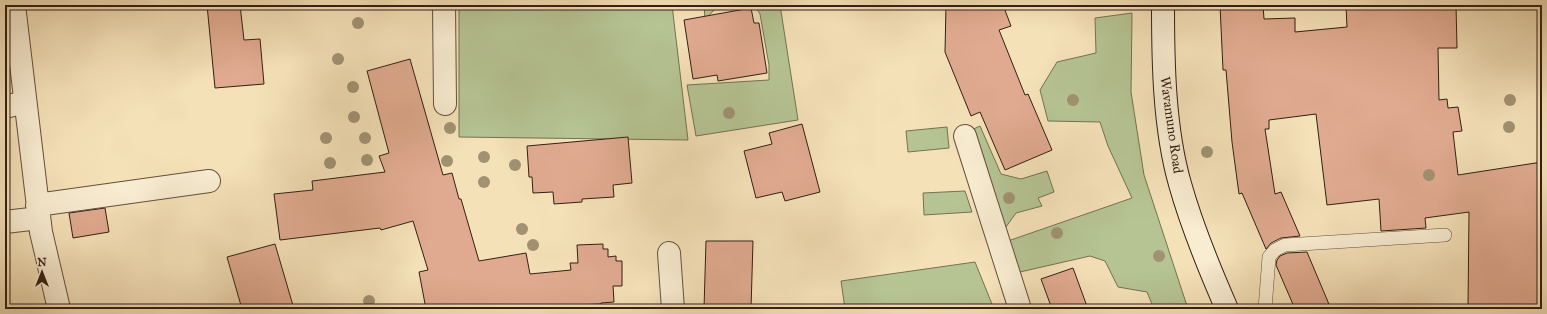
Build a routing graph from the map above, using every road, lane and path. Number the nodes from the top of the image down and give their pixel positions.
1 (14, 5) edge
2 (444, 5) edge
3 (1163, 5) edge
4 (15, 104) edge
5 (445, 104) dead end
6 (965, 136) dead end
7 (209, 180) dead end
8 (38, 211) junction
9 (5, 222) edge
10 (1445, 235) dead end
11 (669, 254) dead end
12 (59, 309) edge
13 (673, 309) edge
14 (1020, 309) edge
15 (1227, 309) edge
16 (1265, 309) edge

1 - 4 street
2 - 5 street
3 - 15 street, Wavamuno Road
4 - 8 street
6 - 14 street
7 - 8 street
8 - 9 street
8 - 12 street
10 - 16 lane
11 - 13 street

